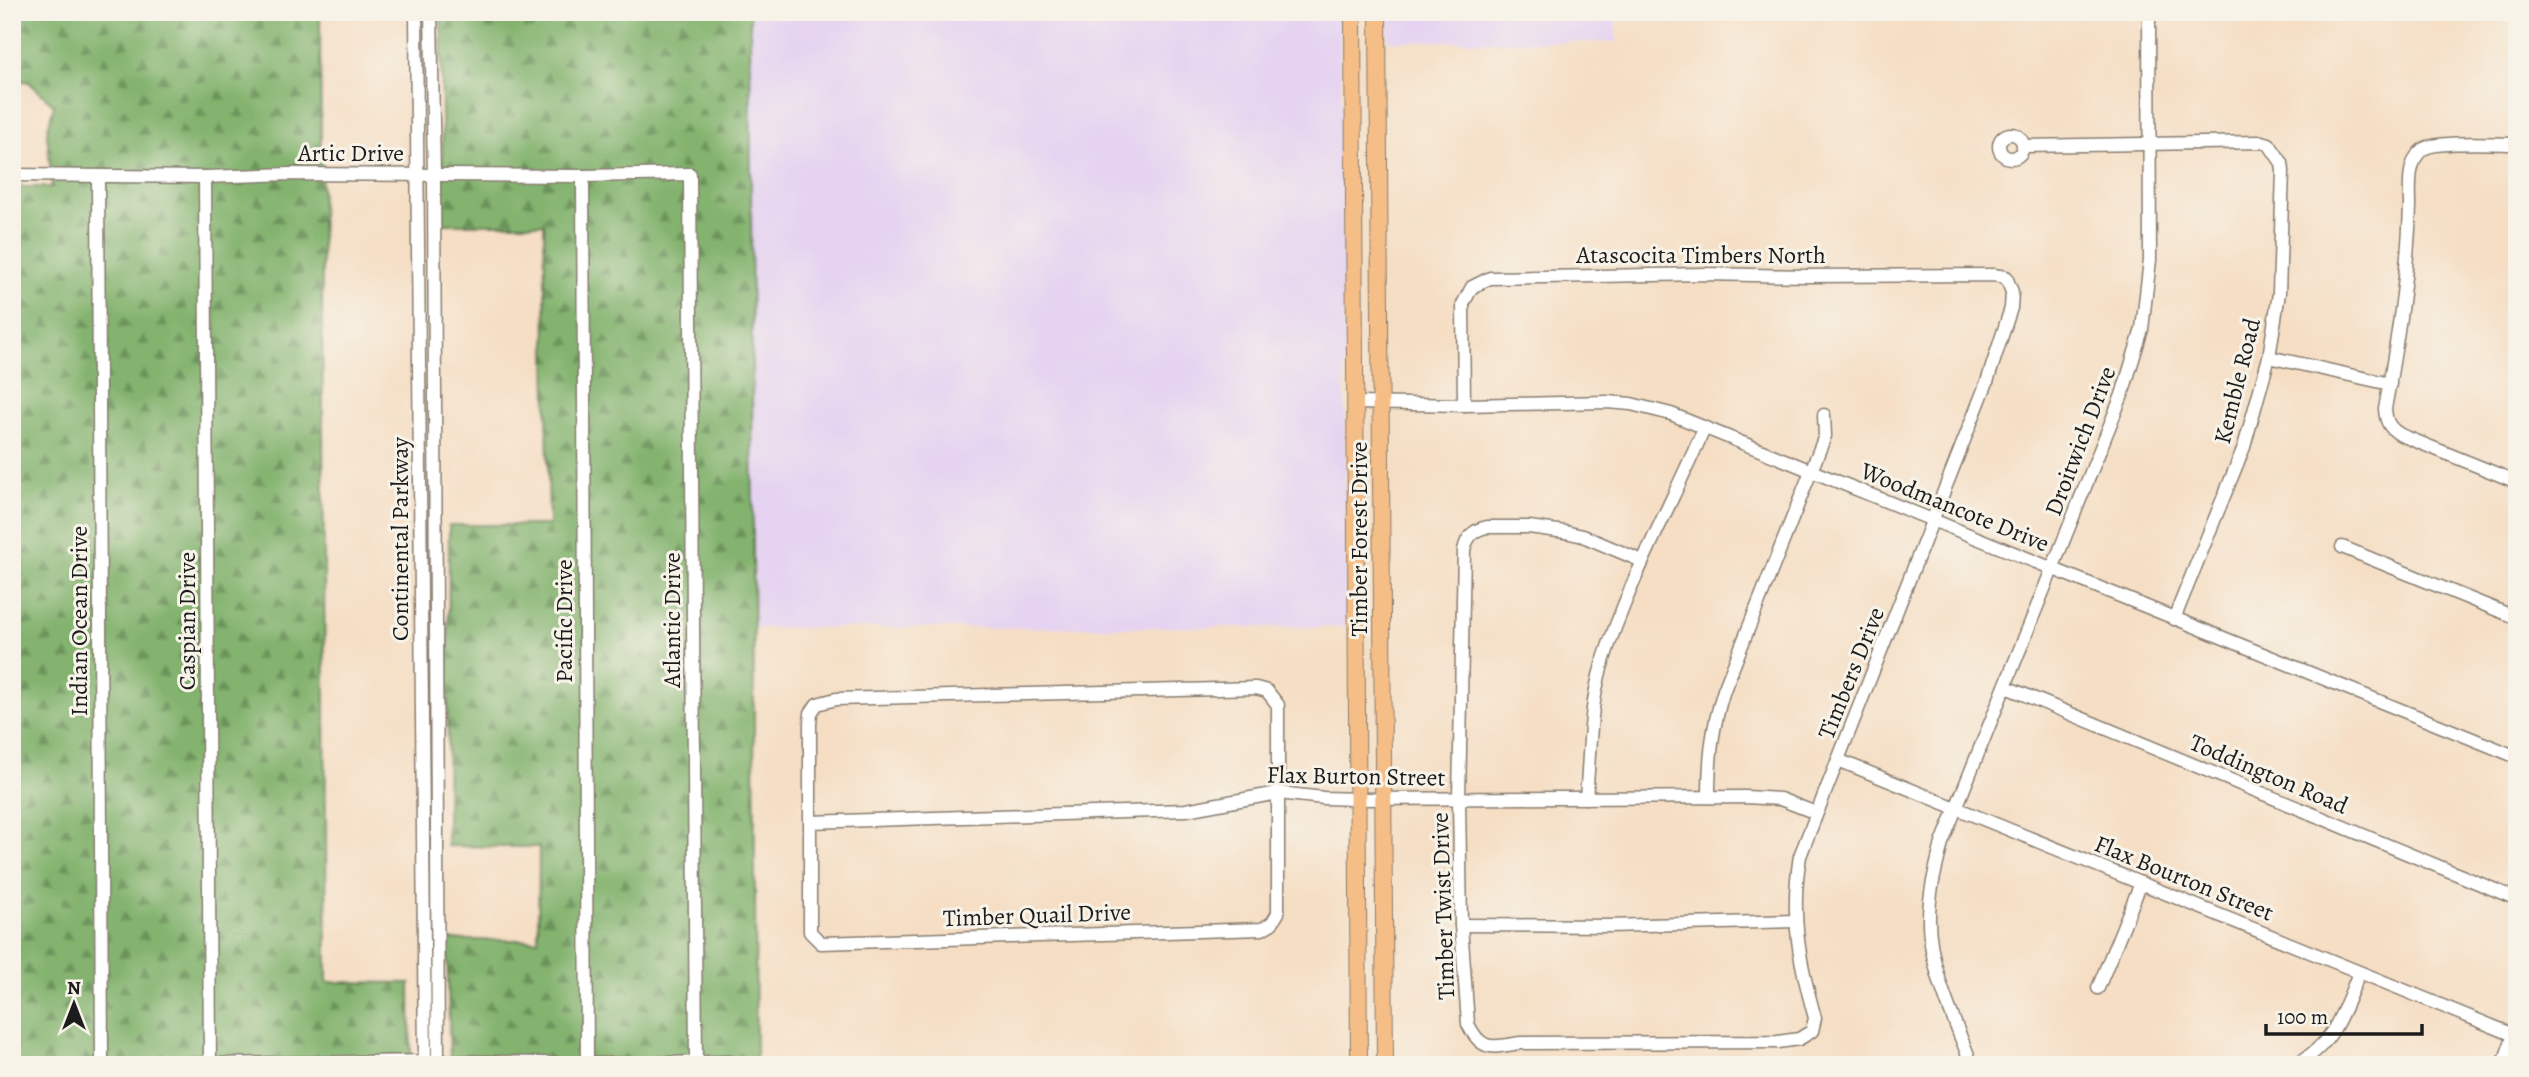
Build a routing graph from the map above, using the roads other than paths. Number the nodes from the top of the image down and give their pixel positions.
1 (416, 12) edge
2 (431, 12) edge
3 (1353, 12) edge
4 (1378, 12) edge
5 (2149, 12) edge
6 (1353, 88) junction
7 (1380, 88) junction
8 (2150, 143) junction
9 (2517, 144) edge
10 (2023, 146) dead end
11 (419, 174) junction
12 (690, 174) joint
13 (12, 175) edge
14 (434, 175) junction
15 (98, 176) junction
16 (583, 176) junction
17 (205, 177) junction
18 (1354, 192) junction
19 (1380, 192) junction
20 (2007, 322) joint
21 (2269, 357) junction
22 (2390, 384) junction
23 (1356, 403) junction
24 (1382, 403) junction
25 (1464, 405) junction
26 (1824, 415) dead end
27 (1704, 429) junction
28 (1812, 472) junction
29 (2517, 482) edge
30 (1934, 521) junction
31 (2342, 547) dead end
32 (1642, 561) junction
33 (2052, 569) junction
34 (1357, 611) junction
35 (1382, 611) junction
36 (2517, 618) edge
37 (2174, 619) junction
38 (2006, 687) junction
39 (2517, 757) edge
40 (1838, 760) junction
41 (1278, 793) junction
42 (1709, 797) junction
43 (1586, 798) junction
44 (1357, 799) junction
45 (1383, 799) junction
46 (1460, 799) junction
47 (1956, 808) junction
48 (1816, 813) junction
49 (810, 822) junction
50 (2141, 883) junction
51 (2517, 899) edge
52 (1795, 921) junction
53 (1461, 925) junction
54 (2359, 973) junction
55 (2098, 988) dead end
56 (2515, 1032) edge
57 (1541, 1042) joint
58 (730, 1062) dead end
59 (425, 1063) edge
60 (438, 1063) edge
61 (696, 1063) edge
62 (211, 1064) edge
63 (587, 1064) edge
64 (102, 1065) edge
65 (135, 1065) edge
66 (1359, 1065) edge
67 (1385, 1065) edge
68 (1972, 1065) edge
69 (2294, 1065) edge
70 (2503, 1065) edge

1 - 11 street, Continental Parkway
2 - 14 street, Continental Parkway
3 - 6 main road, Timber Forest Drive
4 - 7 main road, Timber Forest Drive
5 - 8 street, Droitwich Drive
6 - 7 main road
6 - 18 main road, Timber Forest Drive
7 - 19 main road, Timber Forest Drive
8 - 10 street
8 - 21 street, Kemble Road
8 - 33 street, Droitwich Drive
9 - 22 street
11 - 14 street, Artic Drive
11 - 17 street, Artic Drive
11 - 59 street, Continental Parkway
12 - 16 street, Artic Drive
12 - 61 street, Atlantic Drive
13 - 15 street, Artic Drive
14 - 16 street, Artic Drive
14 - 60 street, Continental Parkway
15 - 17 street, Artic Drive
15 - 64 street, Indian Ocean Drive
16 - 63 street, Pacific Drive
17 - 62 street, Caspian Drive
18 - 19 main road
18 - 23 main road, Timber Forest Drive
19 - 24 main road, Timber Forest Drive
20 - 25 street, Atascocita Timbers North
20 - 30 street, Timbers Drive
21 - 22 street
21 - 37 street, Kemble Road
22 - 29 street
23 - 24 street, Woodmancote Drive
23 - 34 main road, Timber Forest Drive
24 - 25 street, Woodmancote Drive
24 - 35 main road, Timber Forest Drive
25 - 27 street, Woodmancote Drive
26 - 28 street
27 - 28 street, Woodmancote Drive
27 - 32 street
28 - 30 street, Woodmancote Drive
28 - 42 street
30 - 33 street, Woodmancote Drive
30 - 40 street, Timbers Drive
31 - 36 street
32 - 43 street
32 - 46 street, Timber Twist Drive
33 - 37 street, Woodmancote Drive
33 - 38 street, Droitwich Drive
34 - 35 main road
34 - 44 main road, Timber Forest Drive
35 - 45 main road, Timber Forest Drive
37 - 39 street, Woodmancote Drive
38 - 47 street, Droitwich Drive
38 - 51 street, Toddington Road
40 - 47 street, Flax Bourton Street
40 - 48 street, Timbers Drive
41 - 44 street, Flax Burton Street
41 - 49 street, Flax Burton Street
41 - 49 street
41 - 49 street, Timber Quail Drive
42 - 43 street, Flax Burton Street
42 - 48 street, Flax Burton Street
43 - 46 street, Flax Burton Street
44 - 45 street, Flax Burton Street
44 - 66 main road, Timber Forest Drive
45 - 46 street, Flax Burton Street
45 - 67 main road, Timber Forest Drive
46 - 53 street, Timber Twist Drive
47 - 50 street, Flax Bourton Street
47 - 68 street, Droitwich Drive
48 - 52 street, Timbers Drive
50 - 54 street, Flax Bourton Street
50 - 55 street
52 - 53 street
52 - 57 street, Timbers Drive
53 - 57 street, Timber Twist Drive
54 - 56 street, Flax Bourton Street
54 - 69 street
56 - 70 street
58 - 61 street
59 - 60 street
59 - 62 street
60 - 63 street
61 - 63 street
62 - 65 street

